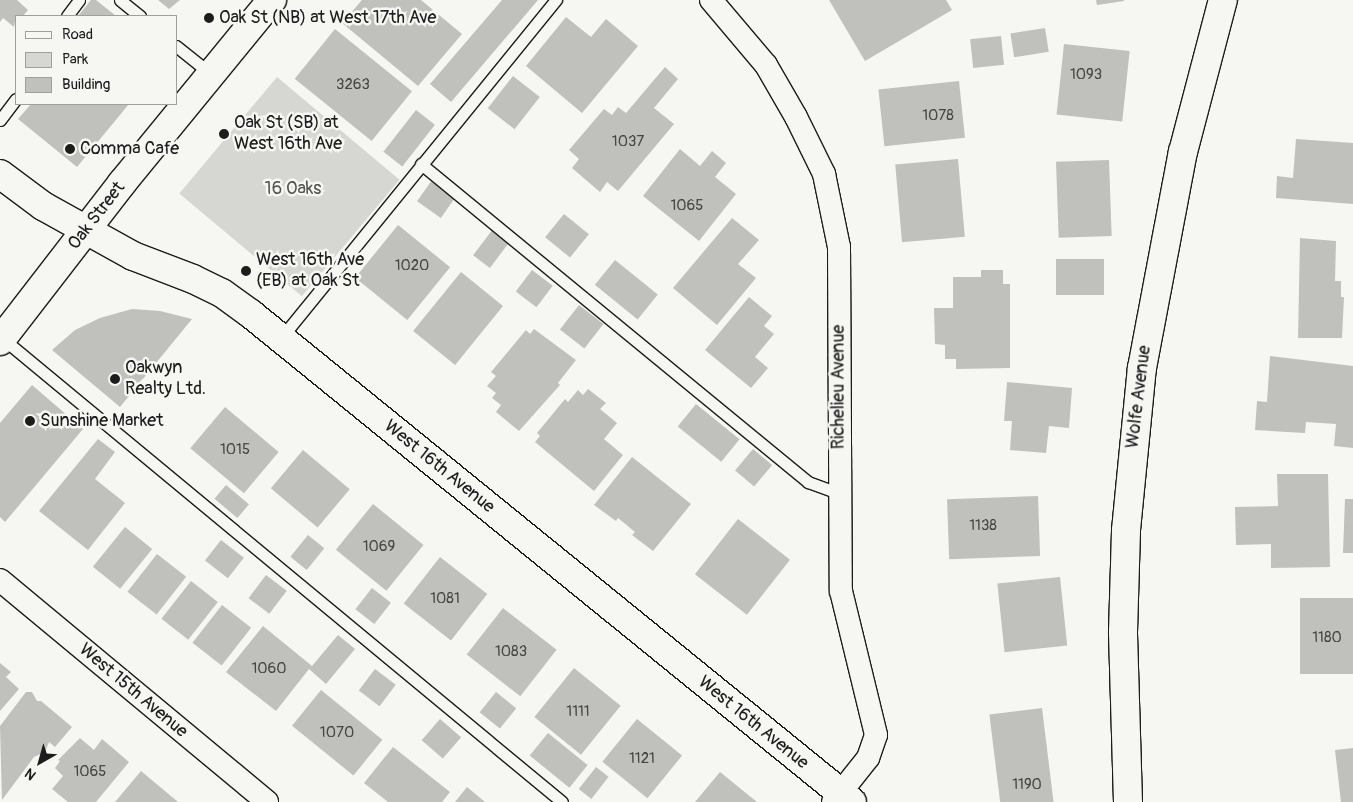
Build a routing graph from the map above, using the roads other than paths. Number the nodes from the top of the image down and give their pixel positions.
1 (80, 0) edge
2 (120, 0) edge
3 (272, 0) edge
4 (556, 0) edge
5 (712, 0) edge
6 (1223, 0) edge
7 (68, 15) edge
8 (139, 15) edge
9 (178, 48) edge
10 (211, 74) junction
11 (15, 101) edge
12 (0, 120) edge
13 (421, 164) junction
14 (0, 174) edge
15 (86, 230) junction
16 (281, 338) junction
17 (1, 340) edge
18 (838, 493) junction
19 (0, 580) edge
20 (841, 799) edge
21 (267, 802) edge
22 (562, 802) edge
23 (1128, 802) edge

1 - 7 lane
2 - 8 lane
3 - 10 street, Oak Street
4 - 13 lane
5 - 18 street, Richelieu Avenue
6 - 23 street, Wolfe Avenue
9 - 10 lane
10 - 15 street, Oak Street
11 - 12 lane
13 - 16 lane
13 - 18 lane
14 - 15 street, West 16th Avenue
15 - 16 street, West 16th Avenue
15 - 17 street, Oak Street
16 - 20 street, West 16th Avenue
17 - 22 lane
18 - 20 street, Richelieu Avenue
19 - 21 street, West 15th Avenue

